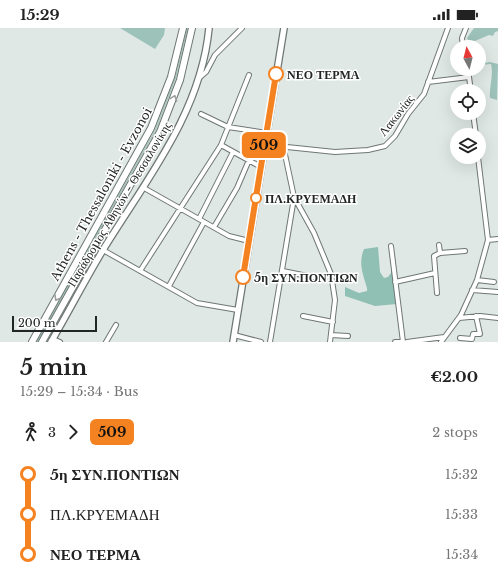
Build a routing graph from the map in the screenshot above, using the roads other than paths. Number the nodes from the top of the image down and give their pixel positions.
1 (183, 28) edge
2 (192, 28) edge
3 (209, 28) edge
4 (242, 28) edge
5 (284, 28) edge
6 (448, 28) edge
7 (466, 28) edge
8 (462, 40) edge
9 (249, 75) dead end
10 (469, 77) joint
11 (198, 78) junction
12 (428, 82) junction
13 (470, 84) edge
14 (201, 114) dead end
15 (228, 127) junction
16 (267, 133) junction
17 (265, 140) junction
18 (221, 145) junction
19 (283, 146) junction
20 (233, 152) junction
21 (249, 160) junction
22 (479, 164) edge
23 (261, 167) junction
24 (144, 188) junction
25 (294, 197) junction
26 (180, 208) junction
27 (200, 219) junction
28 (204, 222) junction
29 (214, 227) junction
30 (498, 239) edge
31 (488, 240) junction
32 (249, 241) junction
33 (439, 244) dead end
34 (391, 246) dead end
35 (103, 250) junction
36 (465, 251) dead end
37 (440, 253) junction
38 (140, 271) junction
39 (283, 271) junction
40 (435, 273) junction
41 (317, 278) dead end
42 (477, 280) junction
43 (396, 282) junction
44 (494, 282) dead end
45 (169, 286) junction
46 (472, 290) junction
47 (498, 292) edge
48 (437, 293) dead end
49 (238, 310) junction
50 (303, 316) dead end
51 (476, 316) junction
52 (459, 318) junction
53 (498, 318) edge
54 (333, 322) junction
55 (116, 325) dead end
56 (234, 335) junction
57 (331, 335) junction
58 (348, 336) dead end
59 (444, 337) junction
60 (460, 338) dead end
61 (52, 340) edge
62 (32, 342) edge
63 (42, 342) edge
64 (60, 342) edge
65 (106, 342) edge
66 (233, 342) edge
67 (261, 342) edge
68 (270, 342) edge
69 (330, 342) edge
70 (395, 342) edge
71 (404, 342) edge
72 (442, 342) edge

1 -> 62 highway, Athens - Thessaloniki - Evzonoi
63 -> 2 highway, Athens - Thessaloniki - Evzonoi
3 - 11 main road, Παράδρομος Αθηνών - Θεσσαλονίκης
4 - 11 street
5 - 16 main road
6 - 12 street, Λακωνίας
7 - 8 street
9 - 15 street
10 - 12 street
10 - 13 street
11 - 24 main road, Παράδρομος Αθηνών - Θεσσαλονίκης
12 - 19 street, Λακωνίας
14 - 15 street
15 - 16 street
15 - 18 street
16 - 17 main road
17 - 19 street, Λακωνίας
17 - 23 main road
18 - 20 street
18 - 26 street
19 - 25 street
20 - 21 street
20 - 27 street
21 - 23 street
21 - 29 street
22 - 31 street
23 - 32 main road
24 - 26 street
24 - 35 main road, Παράδρομος Αθηνών - Θεσσαλονίκης
25 - 39 street
25 - 54 street
26 - 27 street
26 - 38 street
27 - 28 street
28 - 29 street
28 - 45 street
29 - 32 street
30 - 31 street
31 - 42 street
32 - 49 main road
33 - 37 street
34 - 43 street
35 - 38 street
35 - 61 main road, Παράδρομος Αθηνών - Θεσσαλονίκης
36 - 37 street
37 - 40 street
38 - 45 street
39 - 41 street
39 - 68 street
40 - 43 street
40 - 48 street
42 - 44 street
42 - 46 street
43 - 71 street
45 - 49 street
46 - 47 street
46 - 52 street
49 - 56 main road
50 - 54 street
51 - 52 street
51 - 53 street
51 - 60 street
52 - 59 street
54 - 57 street
55 - 65 street
56 - 66 main road
56 - 67 street
57 - 58 street
57 - 69 street
59 - 71 street
59 - 72 street
61 - 64 street
70 - 71 street

